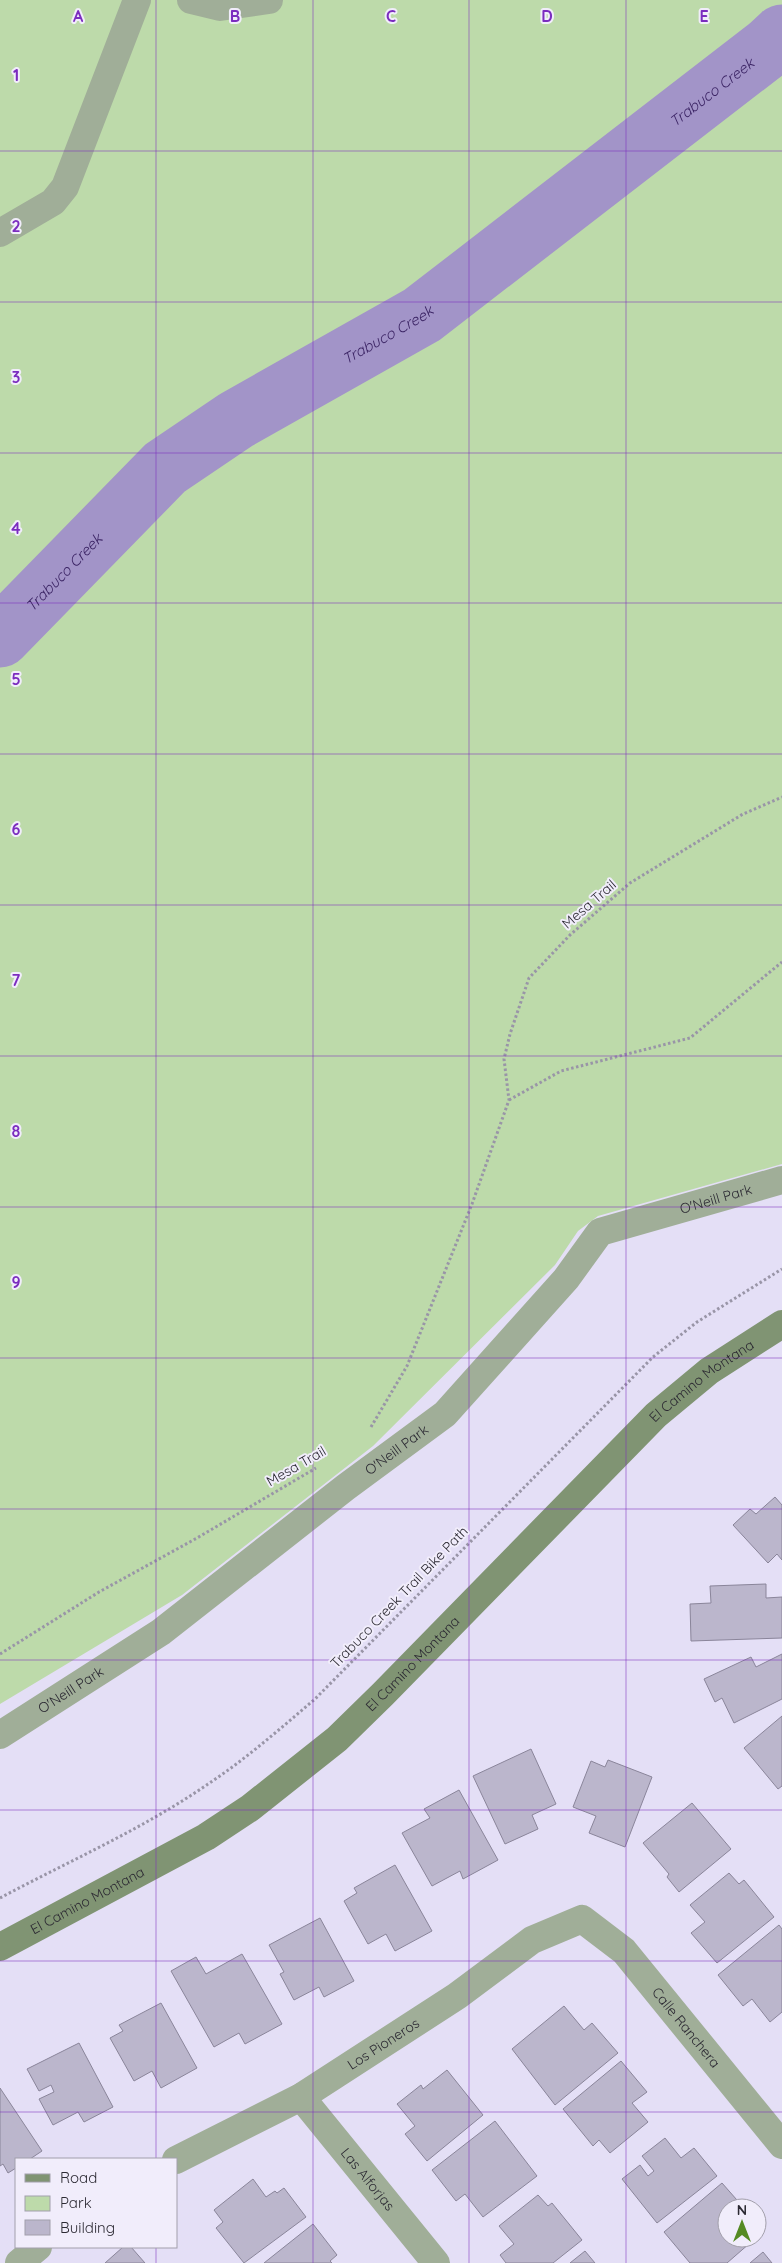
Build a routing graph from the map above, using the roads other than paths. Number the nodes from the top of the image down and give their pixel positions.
1 (137, 0) edge
2 (191, 0) edge
3 (269, 0) edge
4 (0, 233) edge
5 (782, 1180) edge
6 (782, 1324) edge
7 (0, 1735) edge
8 (582, 1919) joint
9 (0, 1947) edge
10 (301, 2097) junction
11 (782, 2145) edge
12 (178, 2159) edge
13 (37, 2248) edge
14 (19, 2263) edge
15 (436, 2263) edge

1 - 4 street
2 - 3 street
5 - 7 street, O'Neill Park
6 - 9 street, El Camino Montana
8 - 10 street, Los Pioneros
8 - 11 street, Calle Ranchera
10 - 12 street, Los Pioneros
10 - 15 street, Las Alforjas
13 - 14 street

